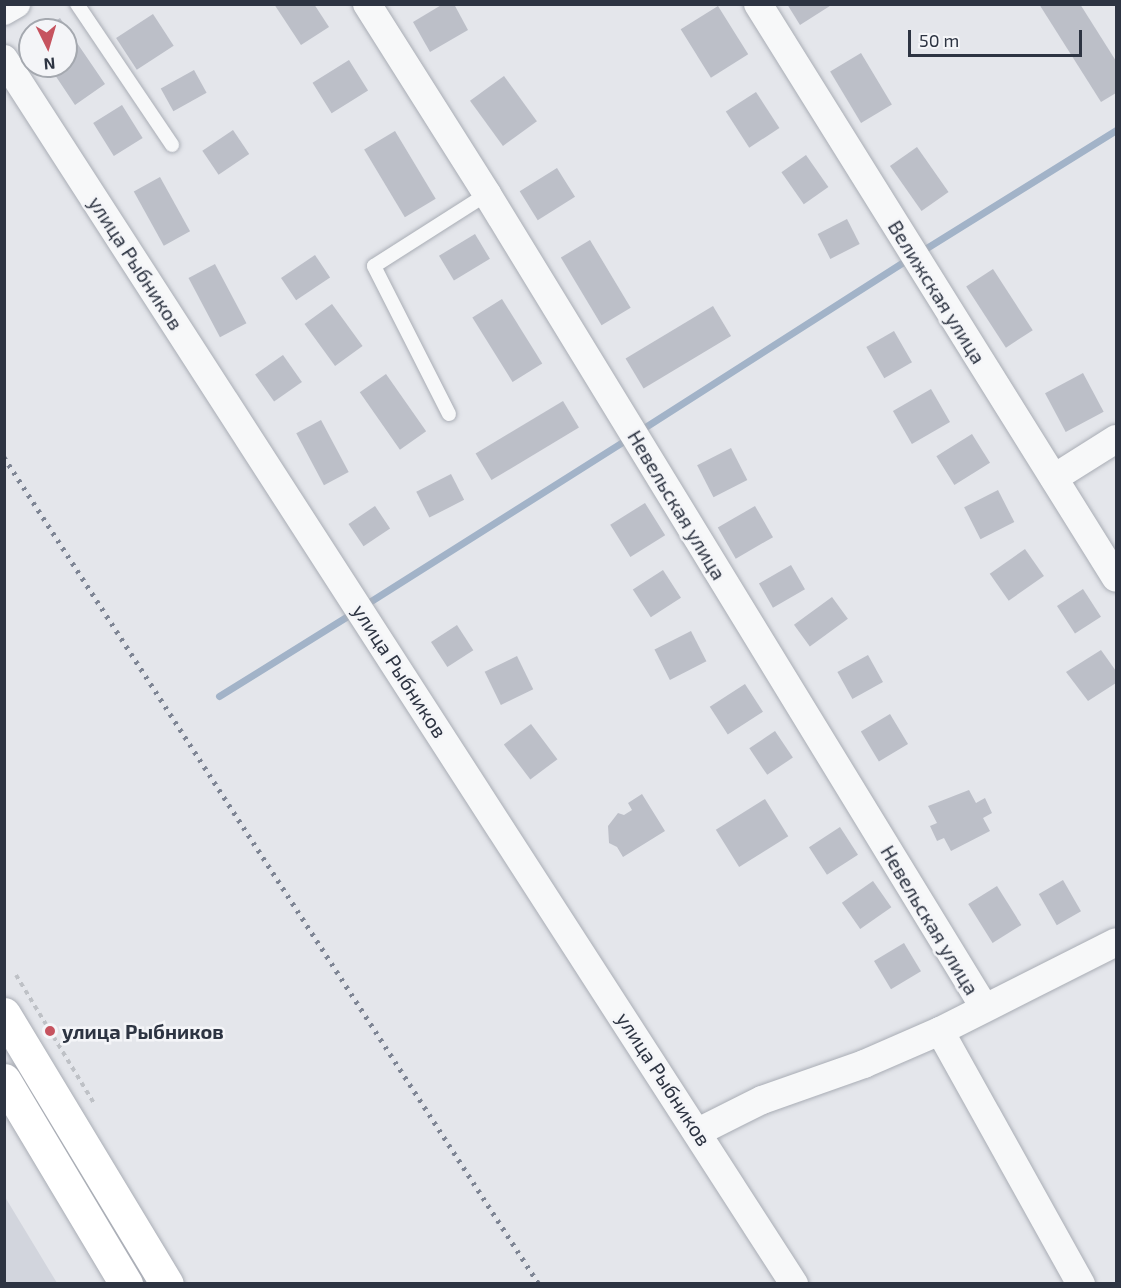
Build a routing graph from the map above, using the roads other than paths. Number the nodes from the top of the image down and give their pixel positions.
1 (16, 4) edge
2 (77, 4) edge
3 (367, 4) edge
4 (758, 4) edge
5 (4, 11) edge
6 (4, 59) edge
7 (172, 145) dead end
8 (487, 194) junction
9 (449, 414) dead end
10 (1116, 439) edge
11 (1054, 478) junction
12 (1116, 579) edge
13 (1116, 942) edge
14 (984, 1007) junction
15 (4, 1014) edge
16 (940, 1031) junction
17 (4, 1080) edge
18 (698, 1132) junction
19 (126, 1284) edge
20 (167, 1284) edge
21 (794, 1284) edge
22 (1081, 1284) edge

1 - 5 street
2 - 7 lane
3 - 8 street, Невельская улица
4 - 11 street, Велижская улица
6 - 18 street, улица Рыбников
8 - 9 lane
8 - 14 street, Невельская улица
10 - 11 street
11 - 12 street, Велижская улица
13 - 14 street
14 - 16 street
15 - 20 main road
16 - 18 street
16 - 22 street
17 - 19 main road
18 - 21 street, улица Рыбников

